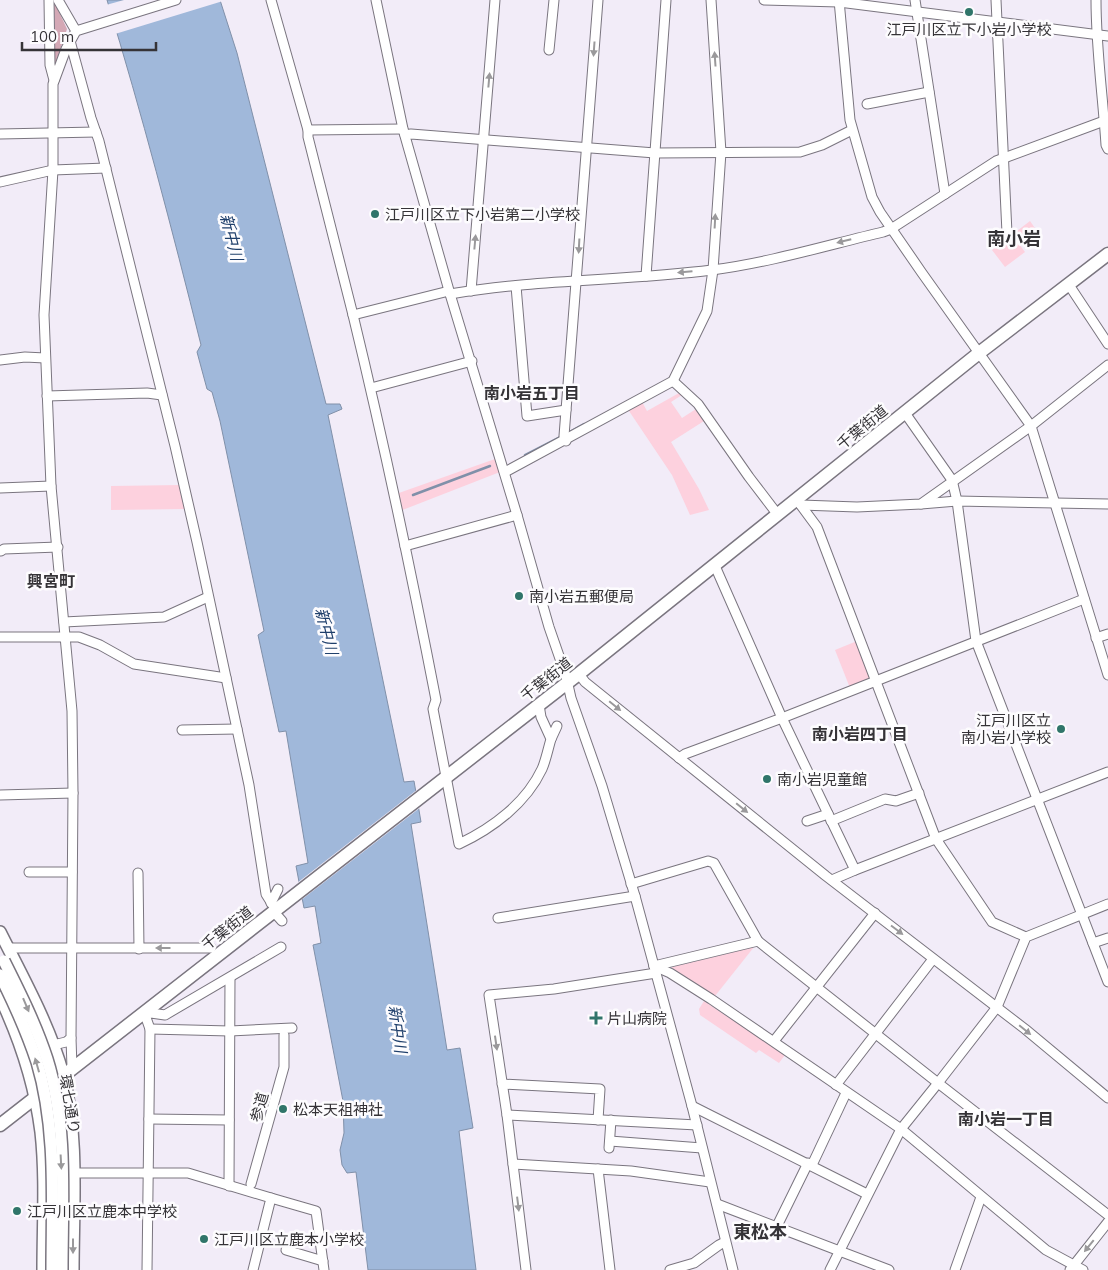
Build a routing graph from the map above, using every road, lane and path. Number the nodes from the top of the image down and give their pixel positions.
1 (50, 0) edge
2 (58, 0) edge
3 (176, 0) edge
4 (271, 0) edge
5 (376, 0) edge
6 (495, 0) edge
7 (554, 0) edge
8 (598, 0) edge
9 (666, 0) edge
10 (711, 0) edge
11 (764, 0) edge
12 (915, 0) edge
13 (996, 0) edge
14 (1096, 0) edge
15 (839, 1) edge
16 (916, 12) junction
17 (997, 21) junction
18 (76, 31) junction
19 (1096, 34) junction
20 (1108, 36) edge
21 (70, 41) junction
22 (549, 50) dead end
23 (54, 80) junction
24 (929, 92) junction
25 (866, 104) dead end
26 (1104, 121) junction
27 (308, 130) junction
28 (852, 130) junction
29 (96, 132) junction
30 (404, 132) junction
31 (0, 134) edge
32 (54, 134) junction
33 (484, 140) junction
34 (587, 147) junction
35 (1108, 149) edge
36 (721, 152) junction
37 (655, 153) junction
38 (1004, 158) junction
39 (106, 168) junction
40 (54, 170) junction
41 (0, 182) edge
42 (945, 194) junction
43 (891, 229) junction
44 (1007, 233) dead end
45 (1108, 254) edge
46 (713, 270) junction
47 (646, 276) junction
48 (577, 281) junction
49 (1069, 285) junction
50 (516, 286) junction
51 (471, 290) junction
52 (450, 293) junction
53 (353, 315) junction
54 (1108, 344) edge
55 (979, 353) junction
56 (45, 358) junction
57 (0, 360) edge
58 (472, 361) junction
59 (1108, 365) edge
60 (673, 381) junction
61 (371, 388) junction
62 (162, 395) junction
63 (47, 396) junction
64 (566, 410) junction
65 (904, 413) junction
66 (1030, 426) junction
67 (566, 441) junction
68 (504, 472) junction
69 (952, 480) junction
70 (51, 486) junction
71 (0, 488) edge
72 (957, 501) junction
73 (799, 503) junction
74 (1054, 503) junction
75 (921, 504) junction
76 (1108, 504) edge
77 (518, 515) junction
78 (778, 515) junction
79 (405, 546) junction
80 (58, 547) junction
81 (1, 551) edge
82 (716, 566) junction
83 (208, 598) junction
84 (1084, 599) junction
85 (64, 622) junction
86 (1108, 634) edge
87 (66, 636) junction
88 (0, 637) edge
89 (1096, 638) junction
90 (976, 641) junction
91 (579, 674) junction
92 (1108, 675) edge
93 (226, 678) junction
94 (876, 681) junction
95 (567, 683) junction
96 (539, 705) junction
97 (782, 718) junction
98 (557, 726) dead end
99 (237, 729) junction
100 (182, 730) dead end
101 (552, 739) junction
102 (679, 758) junction
103 (1108, 772) edge
104 (441, 782) junction
105 (919, 793) junction
106 (73, 794) junction
107 (0, 795) edge
108 (1038, 800) junction
109 (829, 817) junction
110 (807, 821) dead end
111 (936, 838) junction
112 (854, 870) junction
113 (30, 872) dead end
114 (72, 872) junction
115 (138, 873) dead end
116 (832, 880) junction
117 (631, 884) junction
118 (278, 889) dead end
119 (635, 896) junction
120 (1108, 904) edge
121 (278, 910) junction
122 (875, 913) junction
123 (1082, 915) junction
124 (498, 918) dead end
125 (0, 932) edge
126 (1026, 937) junction
127 (1108, 938) edge
128 (758, 941) junction
129 (1093, 944) junction
130 (281, 947) dead end
131 (138, 948) junction
132 (211, 948) dead end
133 (72, 949) junction
134 (4, 954) edge
135 (933, 959) junction
136 (1106, 969) edge
137 (655, 970) junction
138 (0, 975) edge
139 (230, 978) junction
140 (1108, 982) edge
141 (816, 986) junction
142 (0, 997) edge
143 (997, 1007) junction
144 (144, 1012) junction
145 (292, 1028) dead end
146 (150, 1029) junction
147 (230, 1030) junction
148 (875, 1033) junction
149 (284, 1035) dead end
150 (71, 1038) junction
151 (774, 1041) junction
152 (53, 1044) junction
153 (68, 1072) junction
154 (938, 1083) junction
155 (502, 1084) junction
156 (836, 1085) junction
157 (846, 1093) junction
158 (35, 1097) junction
159 (1108, 1098) edge
160 (692, 1106) junction
161 (506, 1115) junction
162 (149, 1119) junction
163 (229, 1120) junction
164 (598, 1120) junction
165 (611, 1120) junction
166 (0, 1125) edge
167 (697, 1125) junction
168 (901, 1129) junction
169 (702, 1148) junction
170 (513, 1164) junction
171 (810, 1164) junction
172 (598, 1169) junction
173 (73, 1173) junction
174 (149, 1173) junction
175 (710, 1182) junction
176 (251, 1184) dead end
177 (229, 1186) junction
178 (867, 1194) junction
179 (981, 1197) junction
180 (271, 1198) junction
181 (717, 1204) junction
182 (1108, 1215) edge
183 (1108, 1222) edge
184 (777, 1226) junction
185 (725, 1242) junction
186 (286, 1250) dead end
187 (840, 1251) junction
188 (323, 1266) edge
189 (1071, 1267) edge
190 (43, 1270) edge
191 (52, 1270) edge
192 (62, 1270) edge
193 (73, 1270) edge
194 (147, 1270) edge
195 (253, 1270) edge
196 (526, 1270) edge
197 (610, 1270) edge
198 (670, 1270) edge
199 (733, 1270) edge
200 (830, 1270) edge
201 (889, 1270) edge
202 (955, 1270) edge
203 (1083, 1270) edge

1 - 23 street
2 - 18 street
3 - 18 street
4 - 27 street
5 - 30 street
33 -> 6 street
7 - 22 street
8 -> 34 street
9 - 37 street
36 -> 10 street
11 - 15 street
12 - 16 street
13 - 17 street
14 - 19 street
15 - 16 street
15 - 28 street
16 - 17 street
16 - 24 street
17 - 19 street
17 - 38 street
18 - 21 street
19 - 20 street
19 - 26 street
21 - 23 street
21 - 29 street
23 - 32 street
24 - 25 street
24 - 42 street
26 - 35 street
26 - 38 street
27 - 30 street
27 - 53 street
28 - 36 street
28 - 43 street
29 - 32 street
29 - 39 street
30 - 33 street
30 - 52 street
31 - 32 street
32 - 40 street
33 - 34 street
51 -> 33 street
34 - 37 street
34 -> 48 street
36 - 37 street
46 -> 36 street
37 - 47 street
38 - 42 street
38 - 44 street
39 - 40 street
39 - 62 street
40 - 41 street
40 - 56 street
42 - 43 street
43 -> 46 street
43 - 55 street
45 - 49 highway, 千葉街道
46 -> 47 street
46 - 60 street
47 - 48 street
48 - 50 street
48 - 64 street
49 - 54 street
49 - 55 highway, 千葉街道
50 - 51 street
50 - 64 street
51 - 52 street
52 - 53 street
52 - 58 street
53 - 61 street
55 - 65 highway, 千葉街道
55 - 66 street
56 - 57 street
56 - 63 street
58 - 61 street
58 - 68 street
59 - 66 street
60 - 67 street
60 - 78 street
61 - 79 street
62 - 63 street
62 - 83 street
63 - 70 street
64 - 67 street
65 - 69 street
65 - 73 highway, 千葉街道
66 - 69 street
66 - 74 street
67 - 68 street
68 - 77 street
69 - 72 street
69 - 75 street
70 - 71 street
70 - 80 street
72 - 74 street
72 - 75 street
72 - 90 street
73 - 75 street
73 - 78 highway, 千葉街道
73 - 94 street
74 - 76 street
74 - 84 street
77 - 79 street
77 - 95 street
78 - 82 highway, 千葉街道
79 - 104 street
80 - 81 street
80 - 85 street
82 - 91 highway, 千葉街道
82 - 97 street
83 - 85 street
83 - 93 street
84 - 89 street
84 - 90 street
85 - 87 street
86 - 89 street
87 - 88 street
87 - 93 street
87 - 106 street
89 - 92 street
90 - 94 street
90 - 108 street
91 - 95 highway, 千葉街道
91 -> 102 street
93 - 99 street
94 - 97 street
94 - 105 street
95 - 96 highway, 千葉街道
95 - 117 street
96 - 101 street
96 - 104 highway, 千葉街道
97 - 102 street
97 - 109 street
98 - 101 street
99 - 100 street
99 - 121 street
101 - 104 street
102 -> 116 street
103 - 108 street
104 - 121 highway, 千葉街道
105 - 109 street
105 - 111 street
106 - 107 street
106 - 114 street
108 - 111 street
108 - 123 street
109 - 110 street
109 - 112 street
111 - 112 street
111 - 126 street
112 - 116 street
113 - 114 street
114 - 133 street
115 - 131 street
116 - 122 street
117 - 119 street
117 - 128 street
118 - 121 street
119 - 124 street
119 - 137 street
120 - 123 street
121 - 144 highway, 千葉街道
122 -> 135 street
122 - 141 street
123 - 126 street
123 - 129 street
125 - 134 main road
126 - 143 street
127 - 129 street
128 - 137 street
128 - 141 street
129 - 136 street
130 - 139 street
132 -> 131 street
131 - 133 street
133 - 134 street
133 - 150 street
134 - 152 main road
134 -> 192 main road, 環七通り, bridge
135 - 143 street
135 - 148 street
136 - 140 street
137 - 151 street
137 -> 155 street
137 - 160 street
191 -> 138 main road, 環七通り, bridge
139 - 144 street
139 - 147 street
141 - 148 street
141 - 151 street
142 - 158 main road
143 - 154 street
143 -> 159 street
144 - 146 street
144 - 153 highway, 千葉街道
145 - 147 street
146 - 147 street
146 - 162 street
147 - 163 street
148 - 154 street
148 - 156 street
149 - 176 street, 参道
150 - 152 street
150 - 153 street
151 - 156 street
152 - 153 main road
153 - 158 highway, 千葉街道
153 - 173 main road
154 - 168 street
154 - 182 street
155 - 161 street
155 - 164 street
156 - 157 street
157 - 168 street
157 - 171 street
158 - 166 highway, 千葉街道
158 - 190 main road
160 - 167 street
160 - 171 street
161 - 164 street
161 - 170 street
162 - 163 street
162 - 174 street
163 - 177 street
164 - 165 street
165 - 167 street
165 - 169 street
167 - 169 street
168 - 178 street
168 - 179 street
169 - 175 street
170 - 172 street
170 -> 196 street
171 - 178 street
171 - 184 street
172 - 175 street
172 - 197 street
173 - 174 street
173 -> 193 main road
174 - 177 street
174 - 194 street
175 - 181 street
177 - 180 street
178 - 187 street
179 - 189 street
179 - 202 street
180 - 188 street
180 - 195 street
181 - 184 street
181 - 185 street
183 -> 189 street
184 - 187 street
185 - 198 street
185 - 199 street
186 - 188 street
187 - 200 street
187 - 201 street
189 - 203 street

